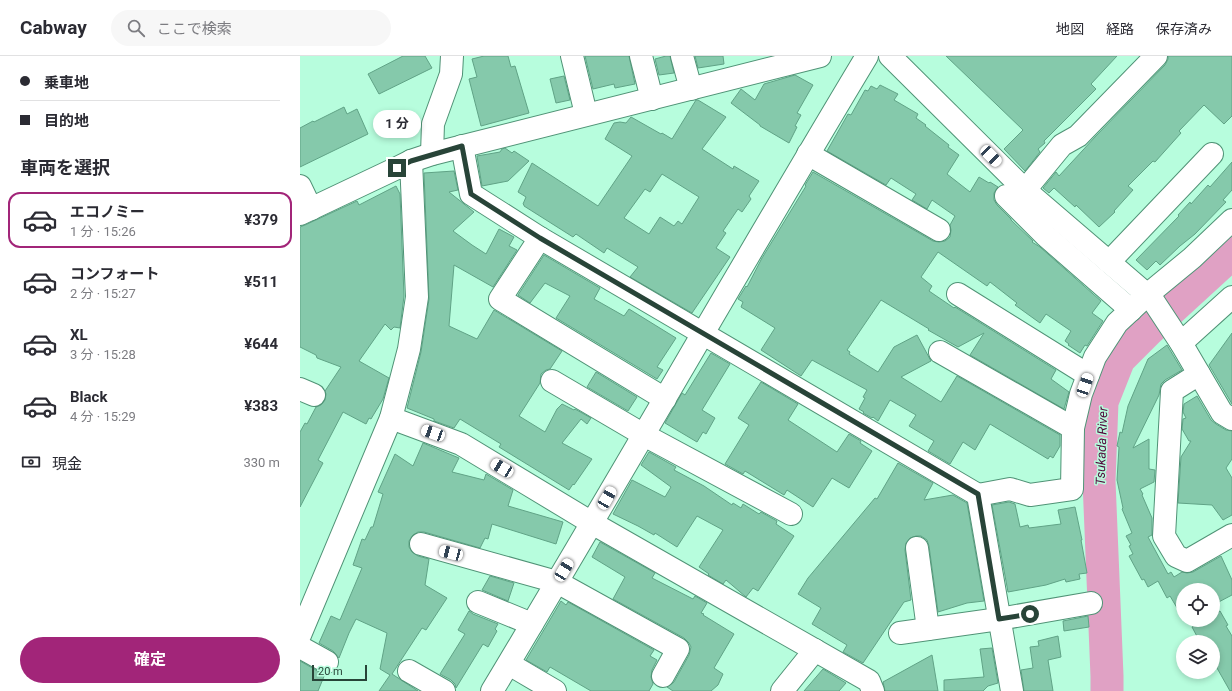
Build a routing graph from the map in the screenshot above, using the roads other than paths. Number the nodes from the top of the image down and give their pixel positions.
1 (452, 56) edge
2 (572, 56) edge
3 (641, 56) edge
4 (682, 56) edge
5 (820, 56) edge
6 (867, 56) edge
7 (890, 56) edge
8 (1156, 56) edge
9 (691, 89) junction
10 (652, 99) junction
11 (586, 114) junction
12 (462, 146) junction
13 (432, 154) junction
14 (808, 154) junction
15 (1212, 154) dead end
16 (411, 161) junction
17 (300, 186) edge
18 (1016, 193) junction
19 (306, 212) edge
20 (1232, 220) edge
21 (939, 230) dead end
22 (540, 238) junction
23 (1109, 262) junction
24 (958, 294) dead end
25 (1150, 297) junction
26 (1232, 297) edge
27 (1132, 310) junction
28 (704, 334) junction
29 (1179, 340) junction
30 (940, 352) dead end
31 (1199, 374) junction
32 (1088, 375) junction
33 (552, 381) dead end
34 (665, 399) junction
35 (391, 418) junction
36 (1232, 419) edge
37 (1073, 428) junction
38 (644, 436) junction
39 (978, 494) junction
40 (791, 514) dead end
41 (592, 523) junction
42 (1232, 536) edge
43 (421, 544) dead end
44 (917, 548) dead end
45 (557, 582) junction
46 (478, 602) dead end
47 (1091, 603) dead end
48 (999, 619) junction
49 (532, 624) junction
50 (928, 629) junction
51 (900, 633) dead end
52 (300, 635) edge
53 (300, 647) edge
54 (815, 650) junction
55 (327, 662) dead end
56 (509, 664) junction
57 (409, 671) dead end
58 (663, 676) dead end
59 (444, 691) edge
60 (492, 691) edge
61 (555, 691) edge
62 (782, 691) edge
63 (873, 691) edge
64 (1012, 691) edge

1 - 13 street
2 - 11 street
3 - 10 street
4 - 9 street
5 - 9 street
6 - 14 street
7 - 18 street
8 - 18 street
9 - 10 street
10 - 11 street
11 - 12 street
12 - 13 street
12 - 22 street
13 - 16 street
14 - 21 street
14 - 28 street
15 - 23 street
16 - 19 street
16 - 35 street
17 - 19 street
18 - 23 street
18 - 27 street
20 - 25 street
22 - 28 street
22 - 34 street
23 - 25 street
24 - 32 street
25 - 27 street
25 - 29 street
26 - 29 street
27 - 32 street
28 - 34 street
28 - 39 street
29 - 31 street
30 - 37 street
31 - 36 street
31 - 42 street
32 - 37 street
33 - 38 street
34 - 38 street
35 - 41 street
35 - 52 street
37 - 39 street
38 - 40 street
38 - 41 street
39 - 48 street
41 - 45 street
41 - 54 street
43 - 45 street
44 - 50 street
45 - 49 street
45 - 58 street
46 - 49 street
47 - 48 street
48 - 50 street
48 - 64 street
49 - 56 street
50 - 51 street
53 - 55 street
54 - 62 street
54 - 63 street
56 - 60 street
56 - 61 street
57 - 59 street

